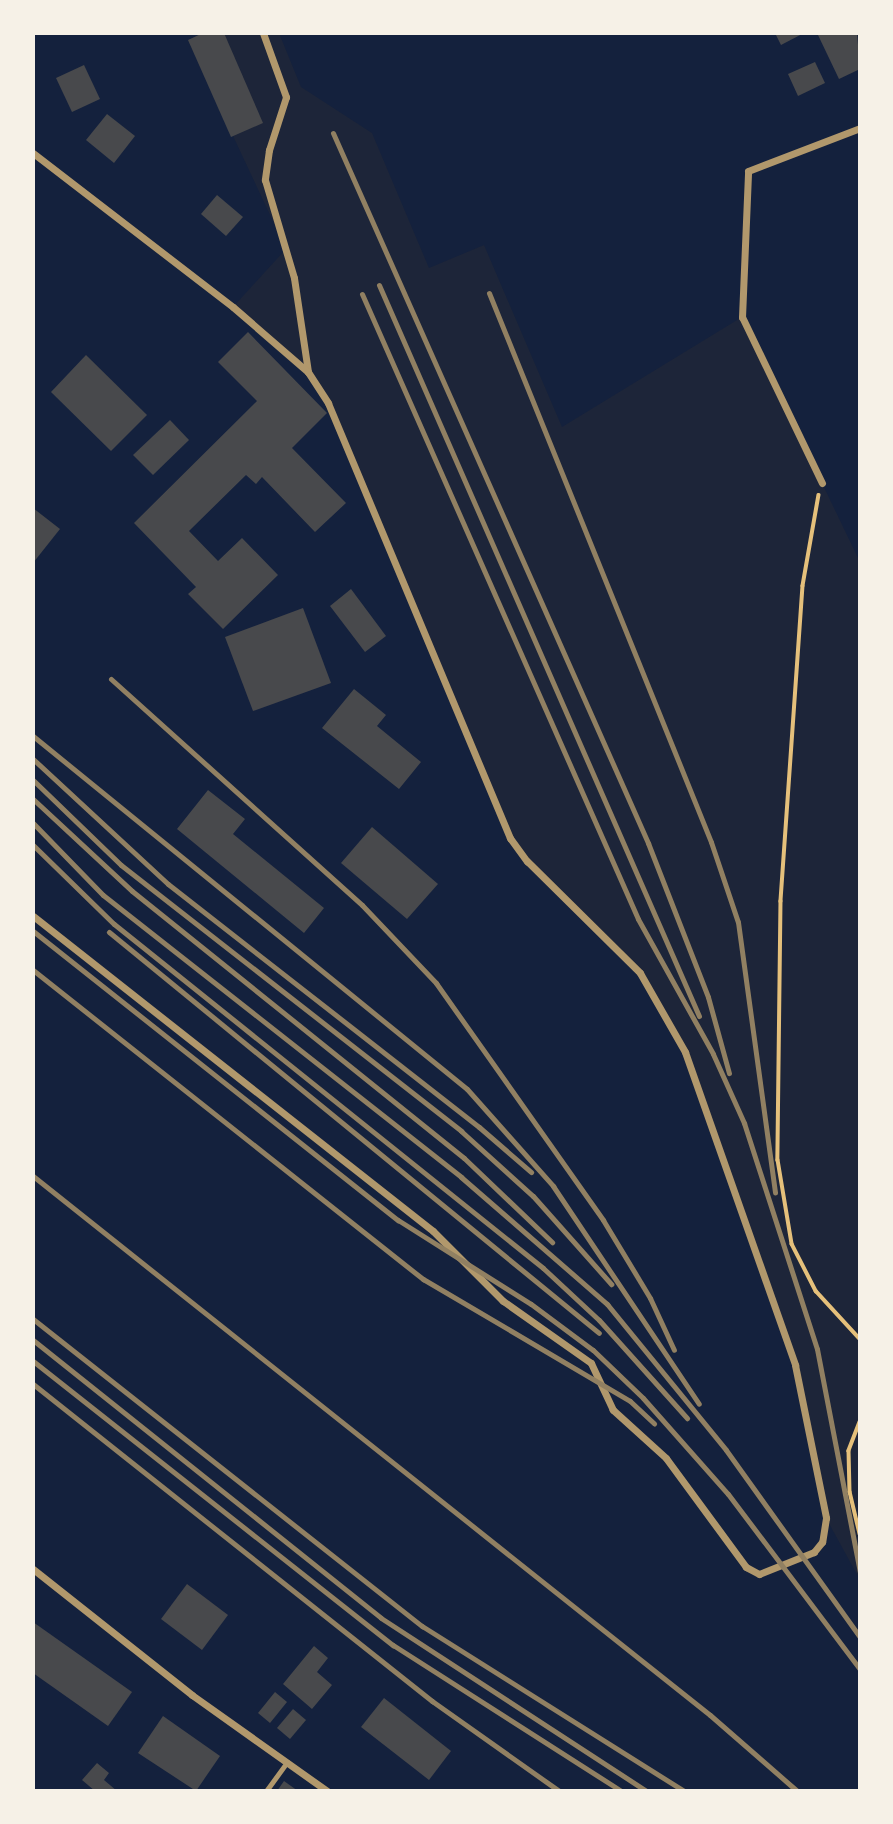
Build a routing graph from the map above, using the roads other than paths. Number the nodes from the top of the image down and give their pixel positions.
1 (263, 33) edge
2 (860, 128) edge
3 (33, 153) edge
4 (308, 372) junction
5 (822, 482) road end
6 (33, 916) edge
7 (33, 1569) edge
8 (287, 1762) junction
9 (266, 1791) edge
10 (327, 1791) edge

1 - 4 street
2 - 5 street
3 - 4 street
4 - 6 street
7 - 8 street
8 - 9 lane
8 - 10 street

